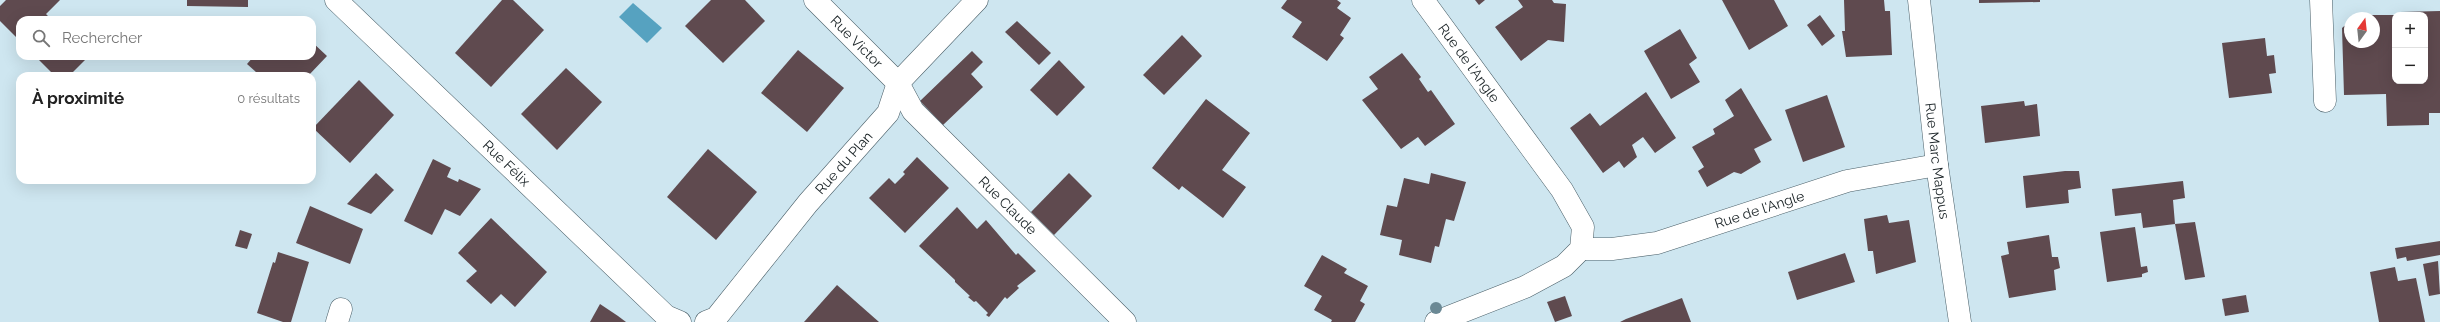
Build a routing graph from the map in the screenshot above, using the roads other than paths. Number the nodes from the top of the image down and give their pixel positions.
1 (336, 0) edge
2 (815, 0) edge
3 (977, 0) edge
4 (1423, 0) edge
5 (1919, 0) edge
6 (2321, 0) edge
7 (898, 83) junction
8 (2324, 101) dead end
9 (1937, 165) junction
10 (1581, 249) junction
11 (680, 322) edge
12 (706, 322) edge
13 (1125, 322) edge
14 (1436, 322) edge
15 (1960, 322) edge

1 - 11 street, Rue Félix
2 - 7 street, Rue Victor
3 - 7 street, Rue du Plan
4 - 10 street, Rue de l'Angle
5 - 9 street, Rue Marc Mappus
6 - 8 street
7 - 12 street, Rue du Plan
7 - 13 street, Rue Claude
9 - 10 street, Rue de l'Angle
9 - 15 street, Rue Marc Mappus
10 - 14 street

